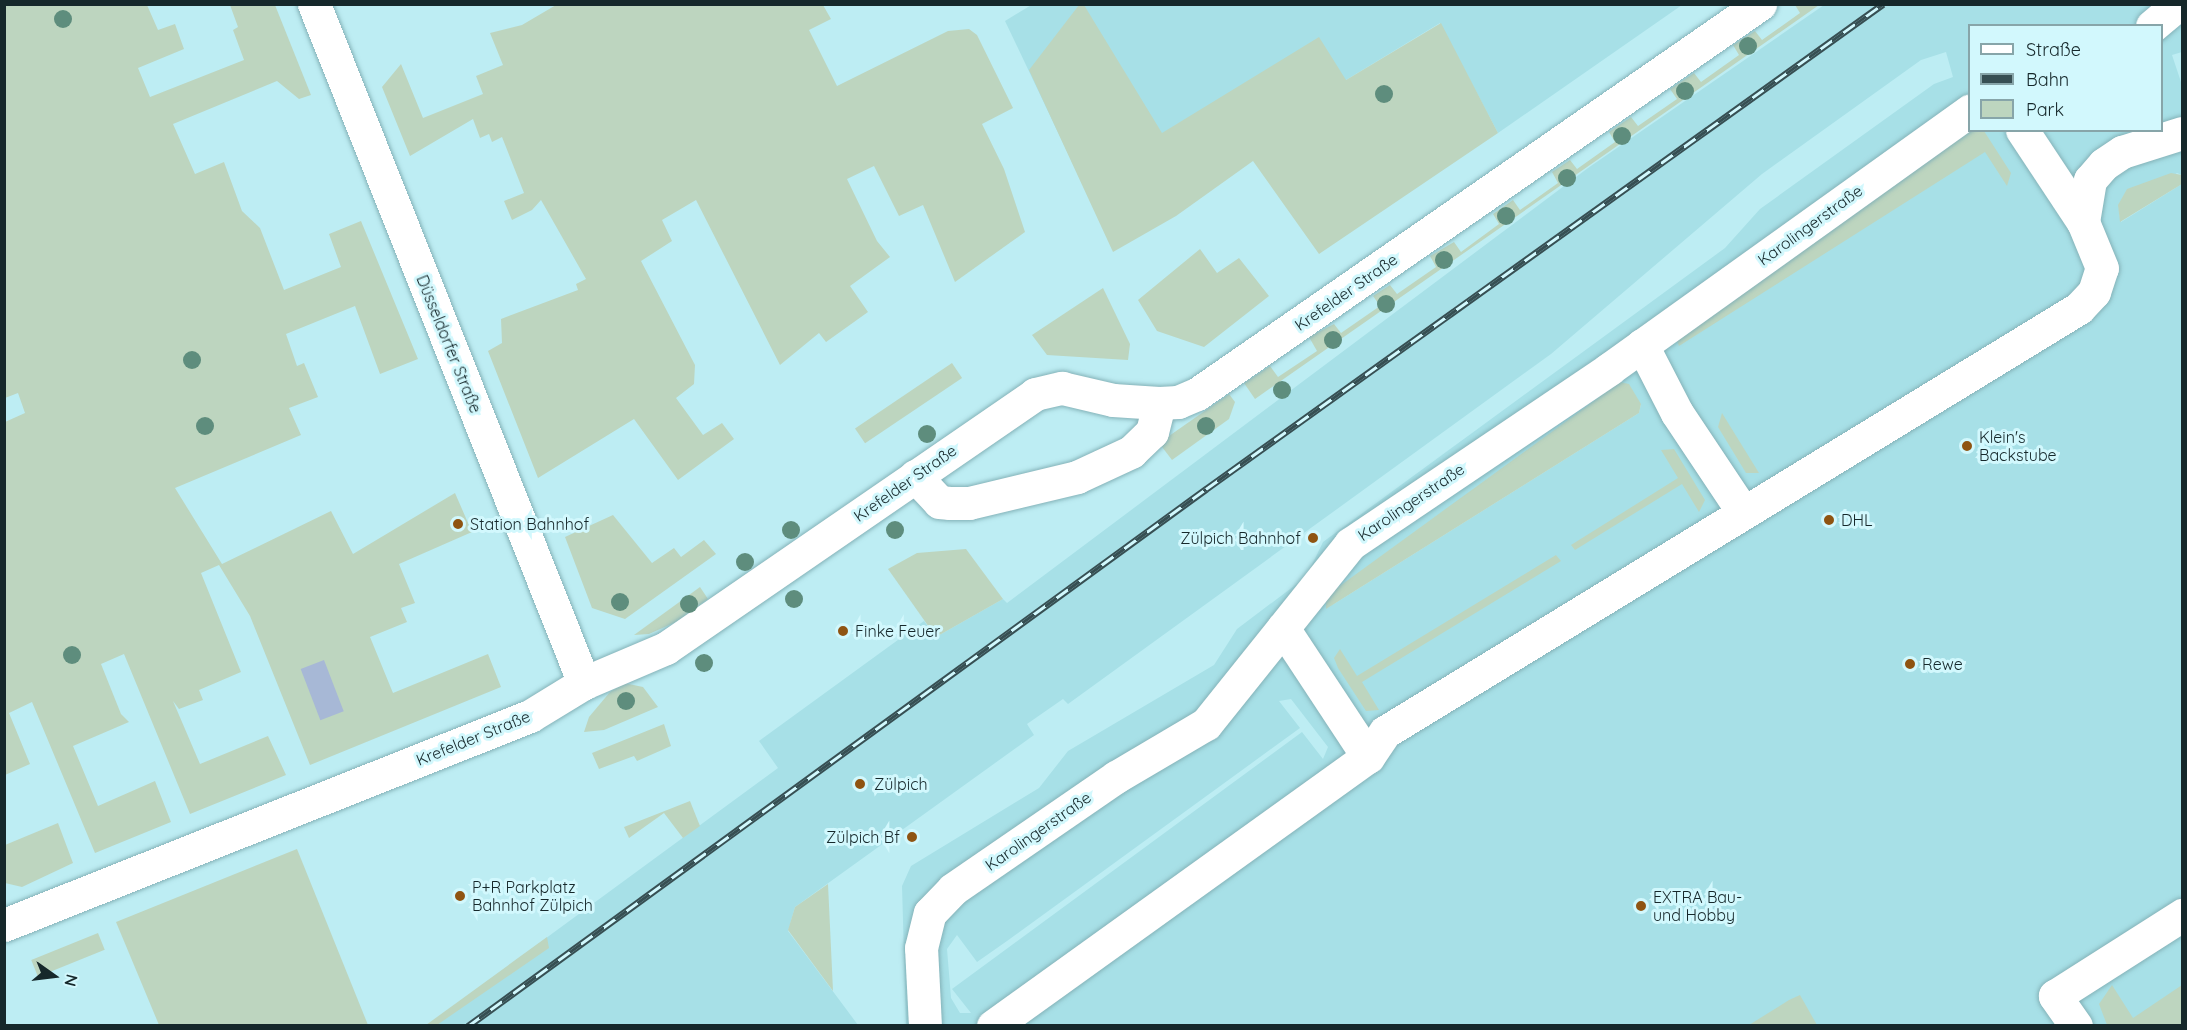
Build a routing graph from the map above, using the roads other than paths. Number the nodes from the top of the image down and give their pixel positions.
1 (314, 4) edge
2 (1760, 4) edge
3 (2178, 4) edge
4 (2154, 24) edge
5 (1968, 112) edge
6 (2023, 132) edge
7 (2182, 133) edge
8 (2083, 222) junction
9 (1642, 345) junction
10 (1159, 403) junction
11 (915, 476) junction
12 (1743, 512) junction
13 (1283, 628) junction
14 (584, 683) junction
15 (1368, 757) junction
16 (2182, 915) edge
17 (4, 925) edge
18 (925, 1026) edge
19 (993, 1026) edge
20 (2076, 1026) edge

1 - 14 street, Düsseldorfer Straße
2 - 10 street, Krefelder Straße
3 - 4 street
5 - 9 street, Karolingerstraße
6 - 8 street
7 - 8 street
8 - 12 street
9 - 12 street
9 - 13 street, Karolingerstraße
10 - 11 street, Krefelder Straße
10 - 11 street
11 - 14 street, Krefelder Straße
12 - 15 street
13 - 15 street
13 - 18 street, Karolingerstraße
14 - 17 street, Krefelder Straße
15 - 19 street
16 - 20 street

